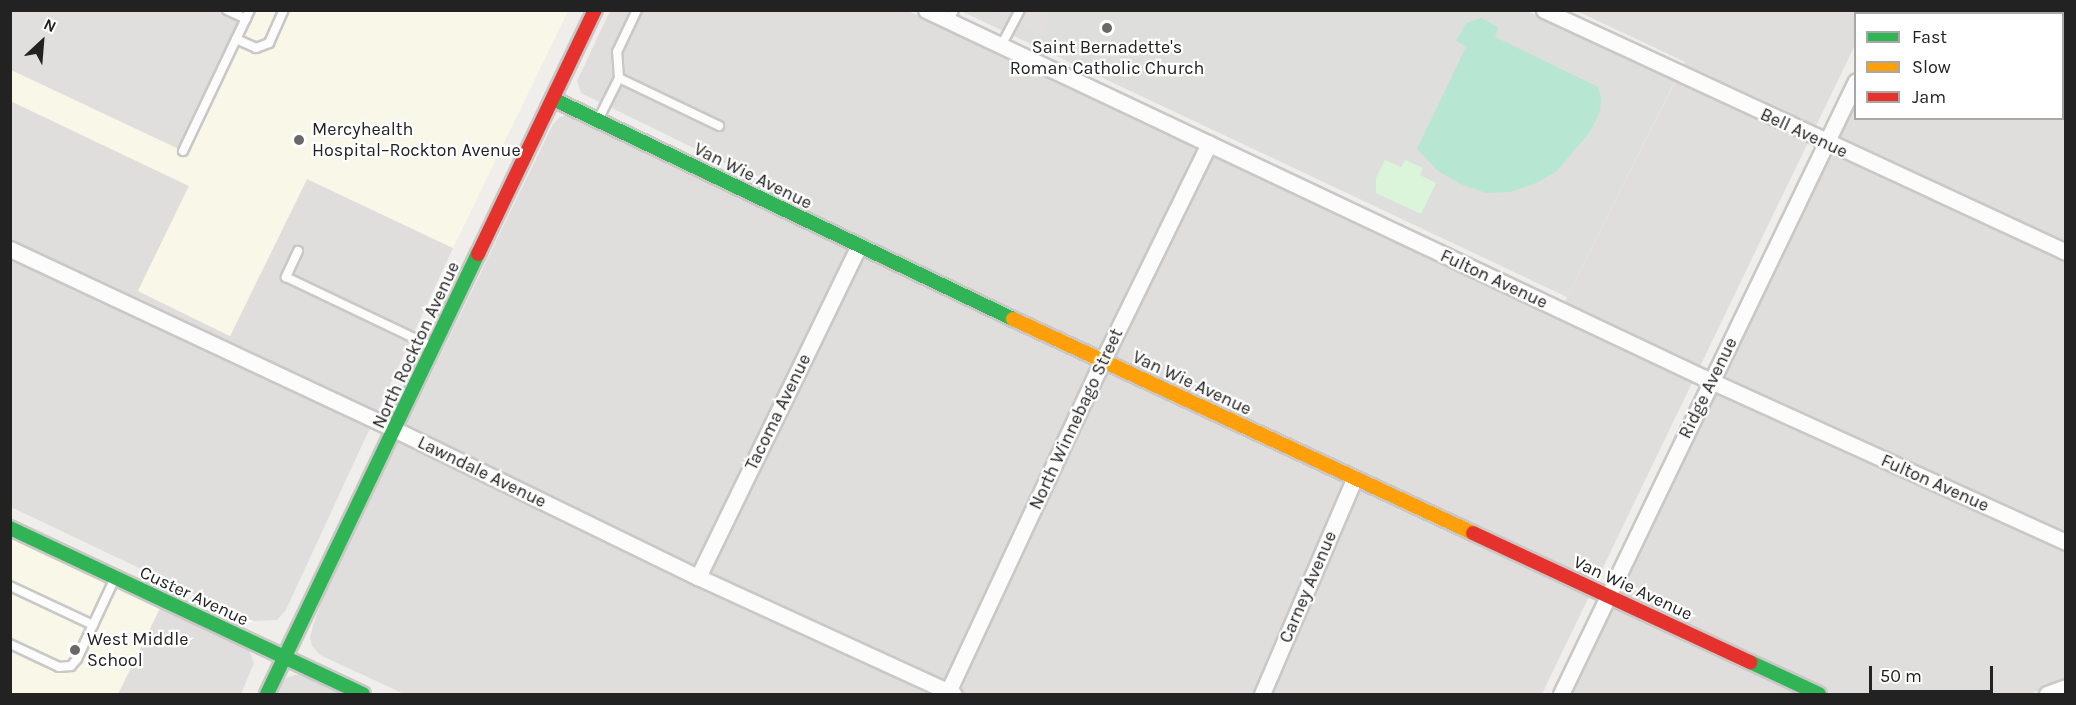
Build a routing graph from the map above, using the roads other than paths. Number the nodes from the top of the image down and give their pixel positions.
1 (227, 10) edge
2 (250, 10) edge
3 (284, 10) edge
4 (595, 10) edge
5 (637, 10) edge
6 (926, 10) edge
7 (1020, 10) edge
8 (1544, 10) edge
9 (951, 16) edge
10 (246, 19) junction
11 (236, 39) junction
12 (1001, 46) junction
13 (619, 78) junction
14 (1854, 85) edge
15 (553, 99) junction
16 (598, 121) junction
17 (719, 126) dead end
18 (1826, 143) junction
19 (1209, 144) junction
20 (183, 152) dead end
21 (858, 247) junction
22 (10, 249) edge
23 (298, 251) dead end
24 (2066, 252) edge
25 (434, 348) junction
26 (1103, 360) junction
27 (1711, 381) junction
28 (396, 430) junction
29 (1354, 479) junction
30 (10, 528) edge
31 (2066, 542) edge
32 (698, 577) junction
33 (115, 578) junction
34 (10, 586) edge
35 (1608, 597) junction
36 (93, 626) junction
37 (10, 644) edge
38 (284, 659) junction
39 (2066, 687) edge
40 (267, 694) edge
41 (363, 694) edge
42 (950, 694) edge
43 (1262, 694) edge
44 (1561, 694) edge
45 (1819, 694) edge
46 (2047, 694) edge

1 - 10 lane
2 - 10 lane
3 - 11 lane
4 - 15 street, North Rockton Avenue
5 - 13 lane
6 - 9 street, Fulton Avenue
7 - 12 lane
8 - 18 street, Bell Avenue
9 - 12 street, Fulton Avenue
10 - 11 lane
11 - 20 lane
12 - 19 street, Fulton Avenue
13 - 16 lane
13 - 17 lane
14 - 18 street, Ridge Avenue
15 - 16 street, Van Wie Avenue
15 - 25 street, North Rockton Avenue
16 - 21 street, Van Wie Avenue
18 - 24 street, Bell Avenue
18 - 27 street, Ridge Avenue
19 - 26 street, North Winnebago Street
19 - 27 street, Fulton Avenue
21 - 26 street, Van Wie Avenue
21 - 32 street, Tacoma Avenue
22 - 28 street, Lawndale Avenue
23 - 25 lane
25 - 28 street, North Rockton Avenue
26 - 29 street, Van Wie Avenue
26 - 42 street, North Winnebago Street
27 - 31 street, Fulton Avenue
27 - 35 street, Ridge Avenue
28 - 32 street, Lawndale Avenue
28 - 38 street, North Rockton Avenue
29 - 35 street, Van Wie Avenue
29 - 43 street, Carney Avenue
30 - 33 street, Custer Avenue
32 - 42 street, Lawndale Avenue
33 - 36 lane
33 - 38 street, Custer Avenue
34 - 36 lane
35 - 44 street, Ridge Avenue
35 - 45 street, Van Wie Avenue
36 - 37 lane
38 - 40 street, North Rockton Avenue
38 - 41 street, Custer Avenue
39 - 46 street

